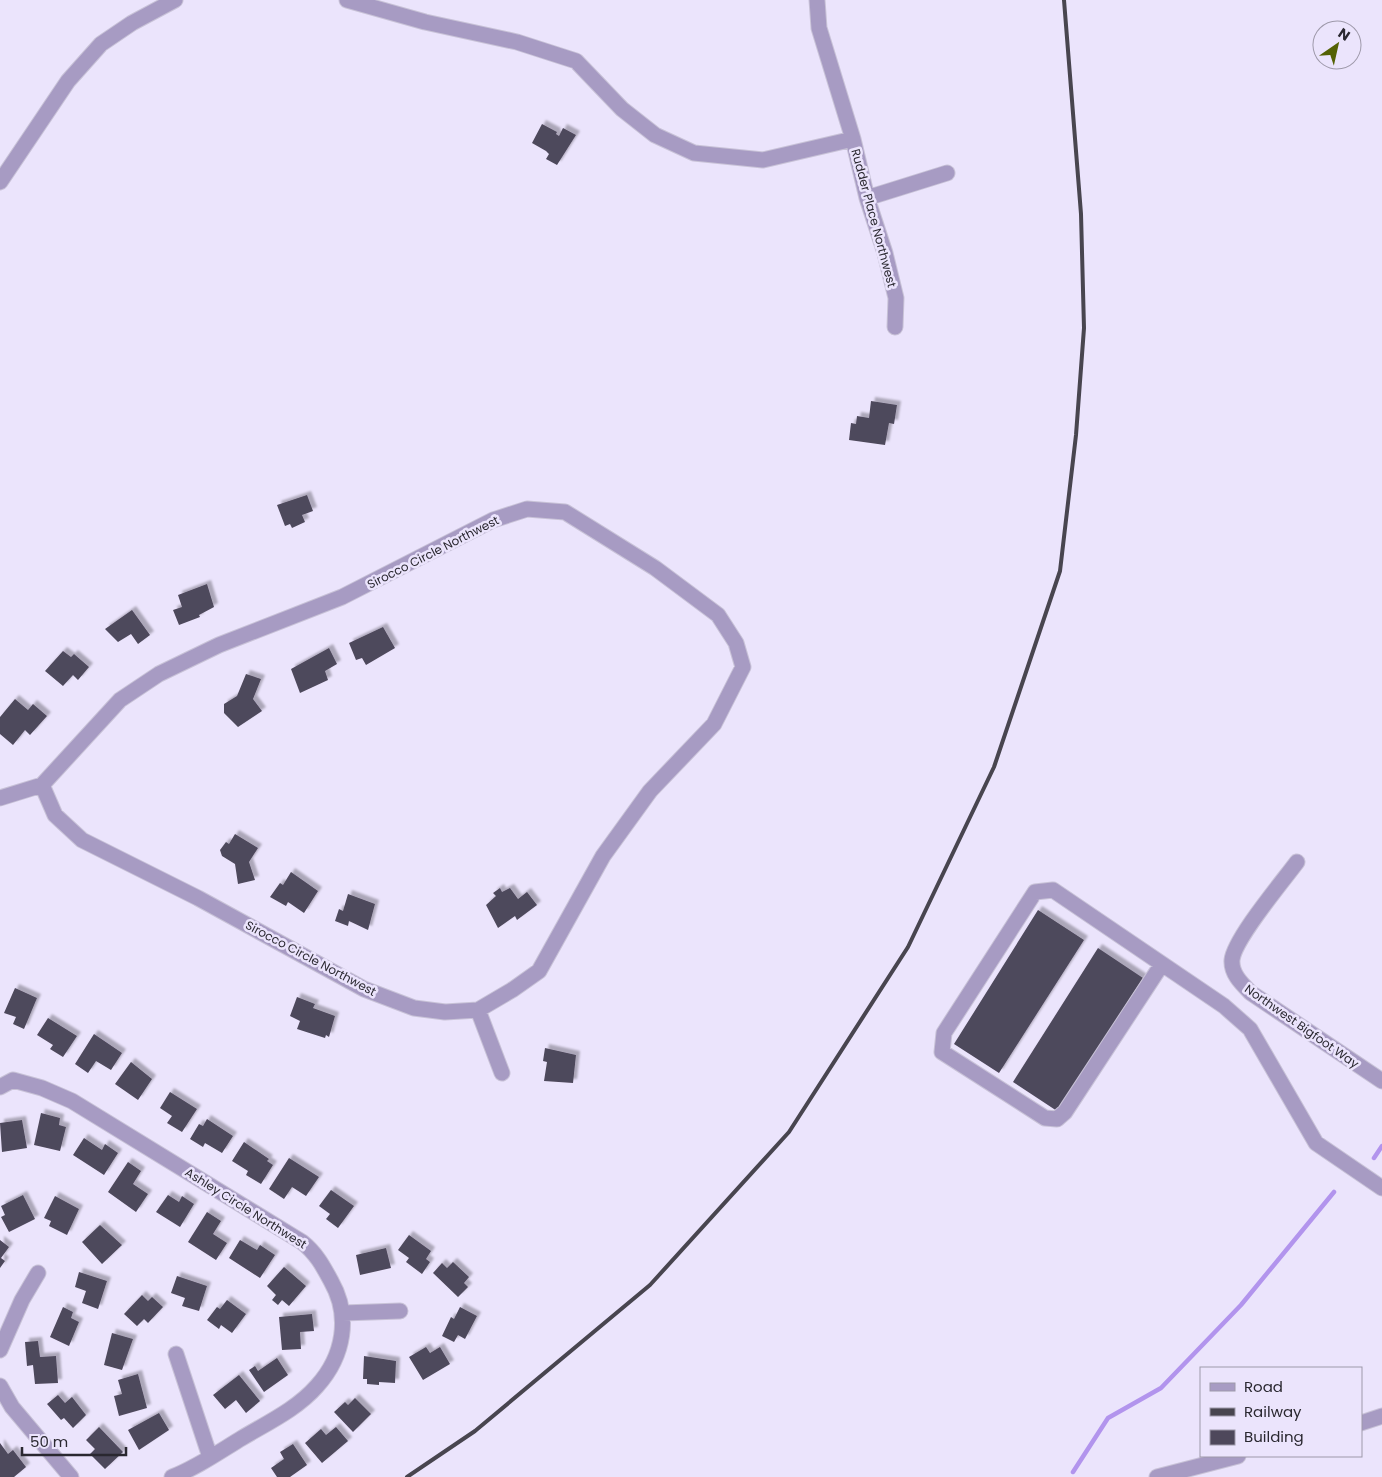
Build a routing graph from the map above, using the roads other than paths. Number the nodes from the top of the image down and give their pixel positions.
1 (174, 0) edge
2 (347, 0) edge
3 (817, 0) edge
4 (852, 139) junction
5 (947, 173) dead end
6 (0, 182) edge
7 (867, 198) junction
8 (895, 327) dead end
9 (42, 785) junction
10 (0, 798) edge
11 (1297, 862) dead end
12 (1162, 964) junction
13 (478, 1010) junction
14 (502, 1073) dead end
15 (1382, 1081) edge
16 (0, 1087) edge
17 (1382, 1188) edge
18 (38, 1273) dead end
19 (400, 1311) dead end
20 (343, 1313) junction
21 (0, 1350) edge
22 (176, 1354) dead end
23 (0, 1386) edge
24 (1382, 1416) edge
25 (1362, 1423) edge
26 (210, 1457) junction
27 (1234, 1457) edge
28 (71, 1477) edge
29 (172, 1477) edge
30 (1158, 1477) edge

1 - 6 street
2 - 4 street
3 - 4 street, Rudder Place Northwest
4 - 7 street, Rudder Place Northwest
5 - 7 street
7 - 8 street, Rudder Place Northwest
9 - 10 street
9 - 13 street, Sirocco Circle Northwest
9 - 13 street, Sirocco Circle Northwest
11 - 15 street, Northwest Bigfoot Way
12 - 12 street
12 - 17 street
13 - 14 street
16 - 20 street, Ashley Circle Northwest
18 - 21 street
19 - 20 street
20 - 26 street, Ashley Circle Northwest
22 - 26 street
23 - 28 street
24 - 25 street
26 - 29 street, Ashley Circle Northwest
27 - 30 street

